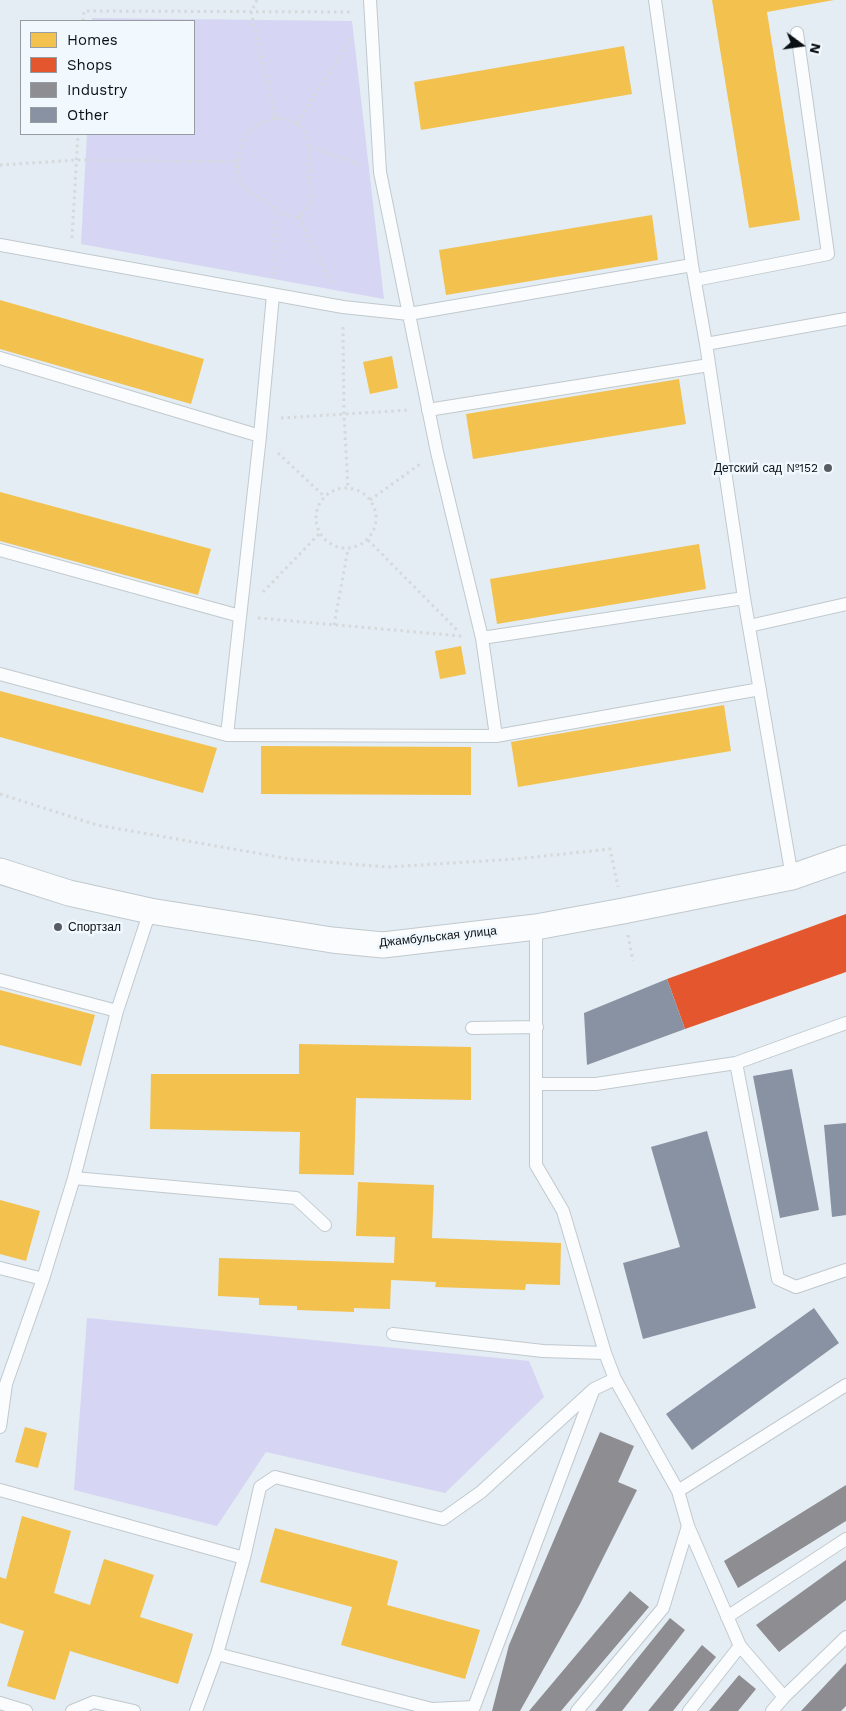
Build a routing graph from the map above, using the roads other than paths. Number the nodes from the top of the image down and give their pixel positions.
1 (655, 0) edge
2 (369, 6) edge
3 (797, 33) dead end
4 (0, 245) edge
5 (692, 265) junction
6 (694, 280) junction
7 (273, 294) junction
8 (409, 314) junction
9 (846, 319) edge
10 (706, 344) junction
11 (0, 358) edge
12 (709, 365) junction
13 (428, 410) junction
14 (260, 436) junction
15 (0, 550) edge
16 (744, 598) junction
17 (846, 604) edge
18 (240, 616) junction
19 (748, 626) junction
20 (482, 638) junction
21 (0, 674) edge
22 (760, 689) junction
23 (227, 734) junction
24 (496, 736) junction
25 (846, 858) edge
26 (0, 871) edge
27 (792, 877) junction
28 (150, 911) junction
29 (536, 926) junction
30 (0, 980) edge
31 (117, 1012) junction
32 (846, 1023) edge
33 (537, 1027) junction
34 (472, 1028) dead end
35 (736, 1063) junction
36 (537, 1084) junction
37 (74, 1178) junction
38 (325, 1225) dead end
39 (0, 1268) edge
40 (846, 1270) edge
41 (43, 1279) junction
42 (393, 1334) dead end
43 (605, 1353) junction
44 (615, 1379) junction
45 (3, 1384) edge
46 (846, 1385) edge
47 (594, 1389) junction
48 (0, 1427) edge
49 (0, 1490) edge
50 (678, 1491) junction
51 (688, 1526) junction
52 (846, 1539) edge
53 (244, 1558) junction
54 (727, 1617) junction
55 (846, 1637) edge
56 (740, 1646) junction
57 (217, 1654) junction
58 (784, 1697) junction
59 (0, 1703) edge
60 (26, 1711) edge
61 (72, 1711) edge
62 (134, 1711) edge
63 (196, 1711) edge
64 (577, 1711) edge
65 (689, 1711) edge
66 (772, 1711) edge

1 - 5 lane
2 - 8 lane
3 - 6 lane
4 - 7 lane
5 - 6 lane
5 - 8 lane
6 - 10 lane
7 - 8 lane
7 - 14 lane
8 - 13 lane
9 - 10 lane
10 - 12 lane
11 - 14 lane
12 - 13 lane
12 - 16 lane
13 - 20 lane
14 - 18 lane
15 - 18 lane
16 - 19 lane
16 - 20 lane
17 - 19 lane
18 - 23 lane
19 - 22 lane
20 - 24 lane
21 - 23 lane
22 - 24 lane
22 - 27 lane
23 - 24 lane
25 - 27 street, Джамбульская улица
26 - 28 street, Джамбульская улица
27 - 29 street, Джамбульская улица
28 - 29 street, Джамбульская улица
28 - 31 lane
29 - 33 lane
30 - 31 lane
31 - 37 lane
32 - 35 lane
33 - 34 lane
33 - 36 lane
35 - 36 lane
35 - 40 lane
36 - 43 lane
37 - 38 lane
37 - 41 lane
39 - 41 lane
41 - 45 lane
42 - 43 lane
43 - 44 lane
44 - 47 lane
44 - 50 lane
45 - 48 lane
46 - 50 lane
47 - 53 lane
47 - 57 lane
49 - 53 lane
50 - 51 lane
51 - 54 lane
51 - 64 lane
52 - 54 lane
53 - 57 lane
54 - 56 lane
55 - 58 lane
56 - 58 lane
56 - 65 lane
57 - 63 lane
58 - 66 lane
59 - 60 lane
61 - 62 lane

